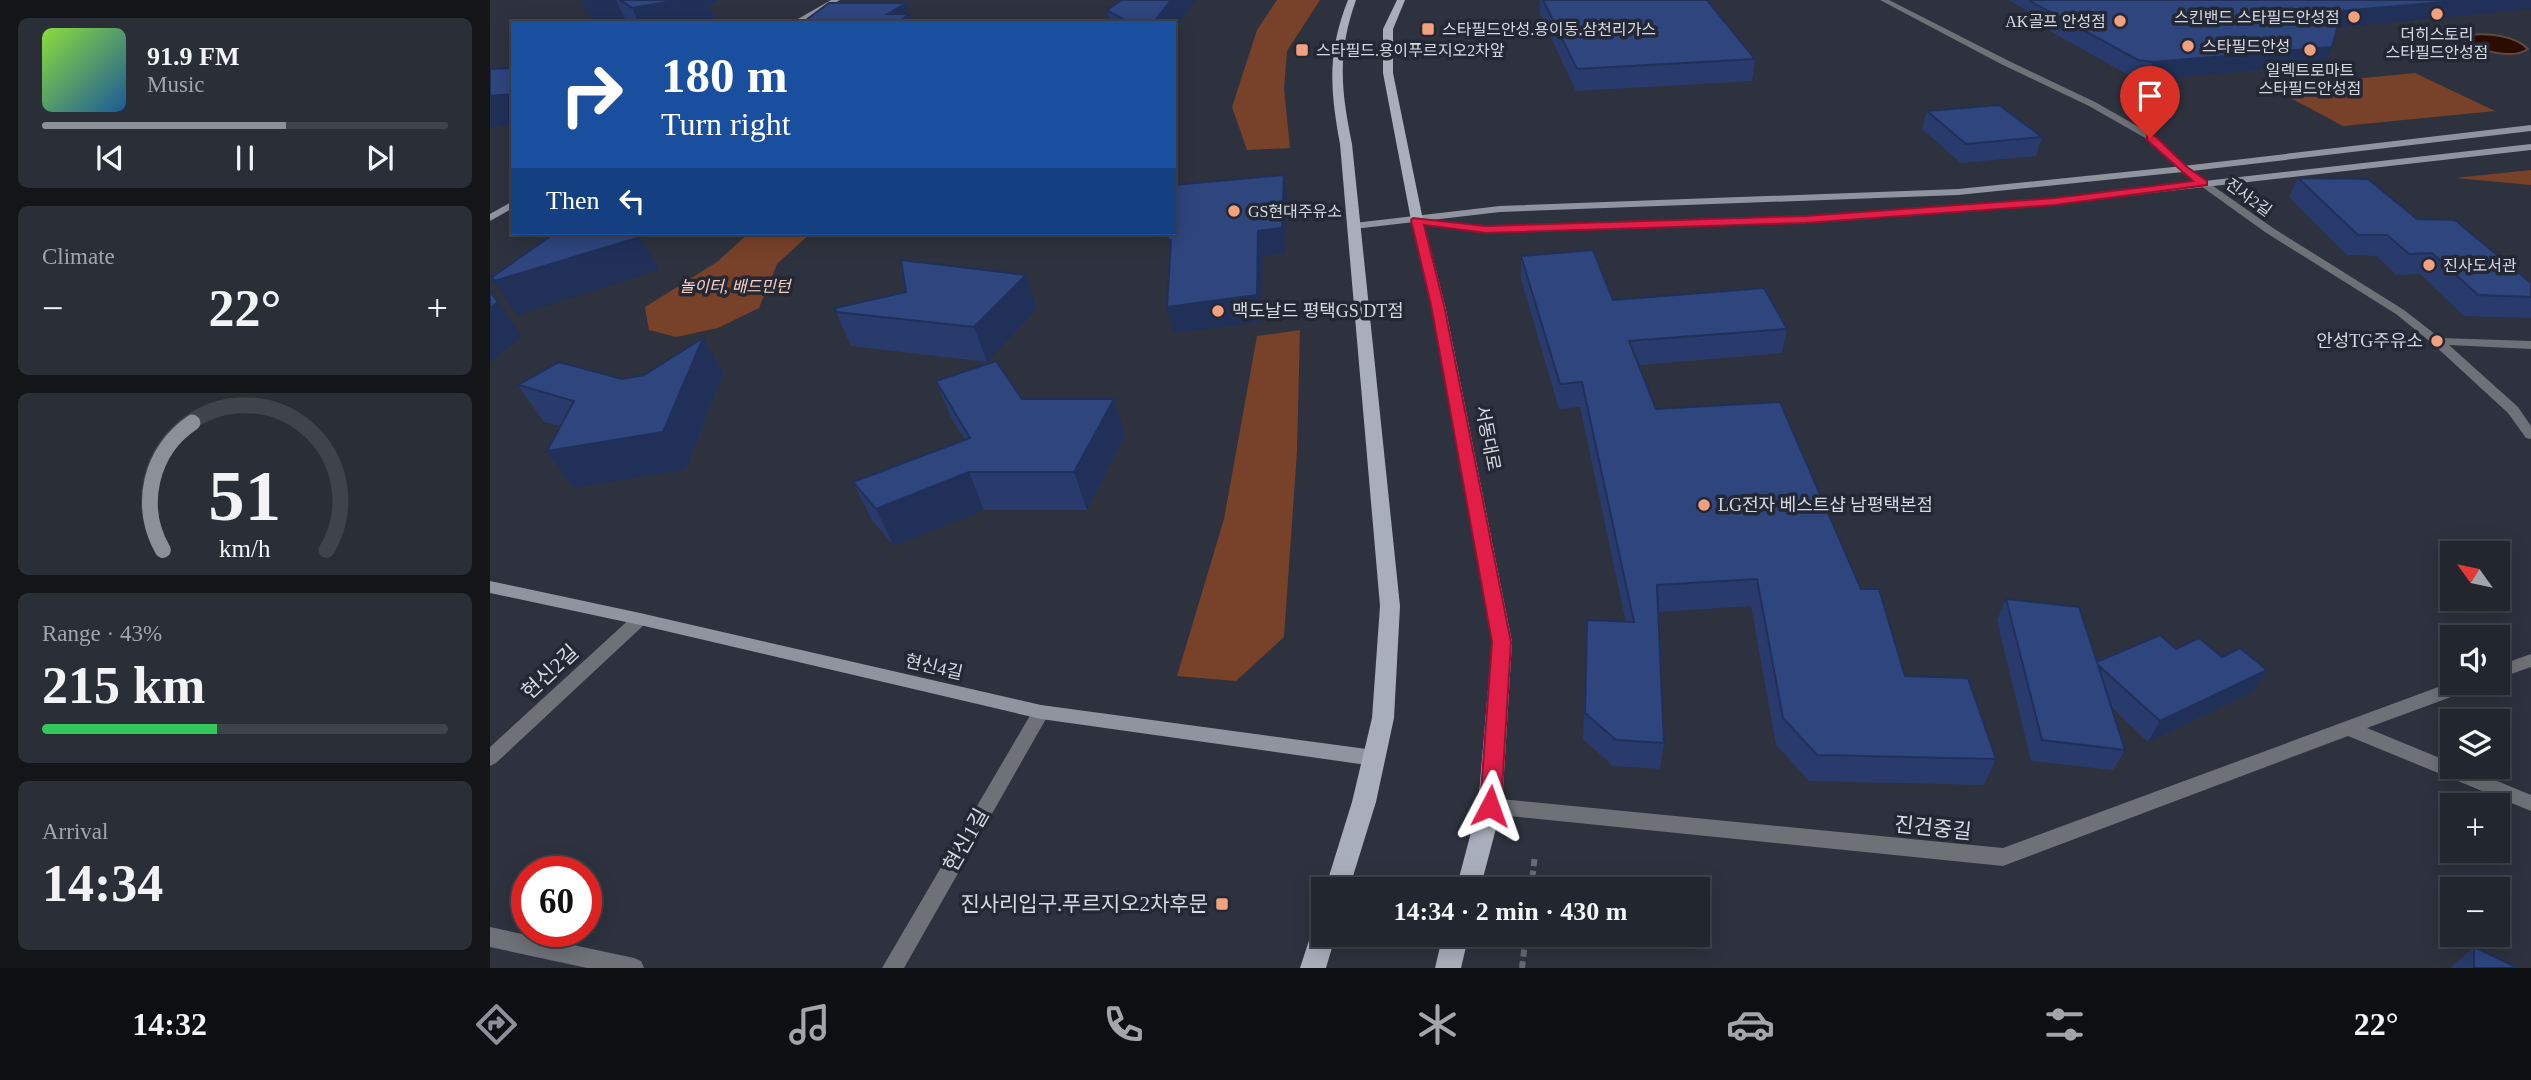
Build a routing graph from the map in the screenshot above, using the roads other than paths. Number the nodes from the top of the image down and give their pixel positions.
1 (836, 0) edge
2 (1352, 0) edge
3 (1401, 0) edge
4 (1884, 0) edge
5 (799, 21) edge
6 (2531, 128) edge
7 (2531, 147) edge
8 (2183, 169) junction
9 (2203, 183) junction
10 (511, 205) edge
11 (490, 218) edge
12 (1417, 220) junction
13 (1354, 226) junction
14 (2437, 341) junction
15 (2531, 345) edge
16 (2531, 435) edge
17 (490, 587) edge
18 (640, 619) junction
19 (2531, 660) edge
20 (2510, 668) edge
21 (2440, 694) edge
22 (1041, 712) junction
23 (2350, 729) junction
24 (490, 758) edge
25 (1374, 758) junction
26 (2531, 803) edge
27 (1490, 806) junction
28 (1341, 877) edge
29 (1471, 877) edge
30 (490, 937) edge
31 (1319, 947) edge
32 (1454, 947) edge
33 (634, 968) edge
34 (892, 968) edge
35 (1313, 968) edge
36 (1448, 968) edge

1 - 5 street
2 - 13 main road
3 - 12 main road, 서동대로
4 - 8 street, 진사2길
6 - 8 street
7 - 9 street
8 - 9 street, 진사2길
8 - 12 street
9 - 12 street
9 - 14 street, 진사2길
10 - 11 street
12 - 13 street
12 - 27 main road, 서동대로
13 - 25 main road
14 - 15 street
14 - 16 street, 진사2길
17 - 18 street, 현신4길
18 - 22 street, 현신4길
18 - 24 street, 현신2길
19 - 20 street
21 - 23 street, 진건중길
22 - 25 street, 현신4길
22 - 34 street, 현신1길
23 - 26 street
23 - 27 street, 진건중길
25 - 28 main road
27 - 29 main road, 서동대로
30 - 33 street
31 - 35 main road
32 - 36 main road

